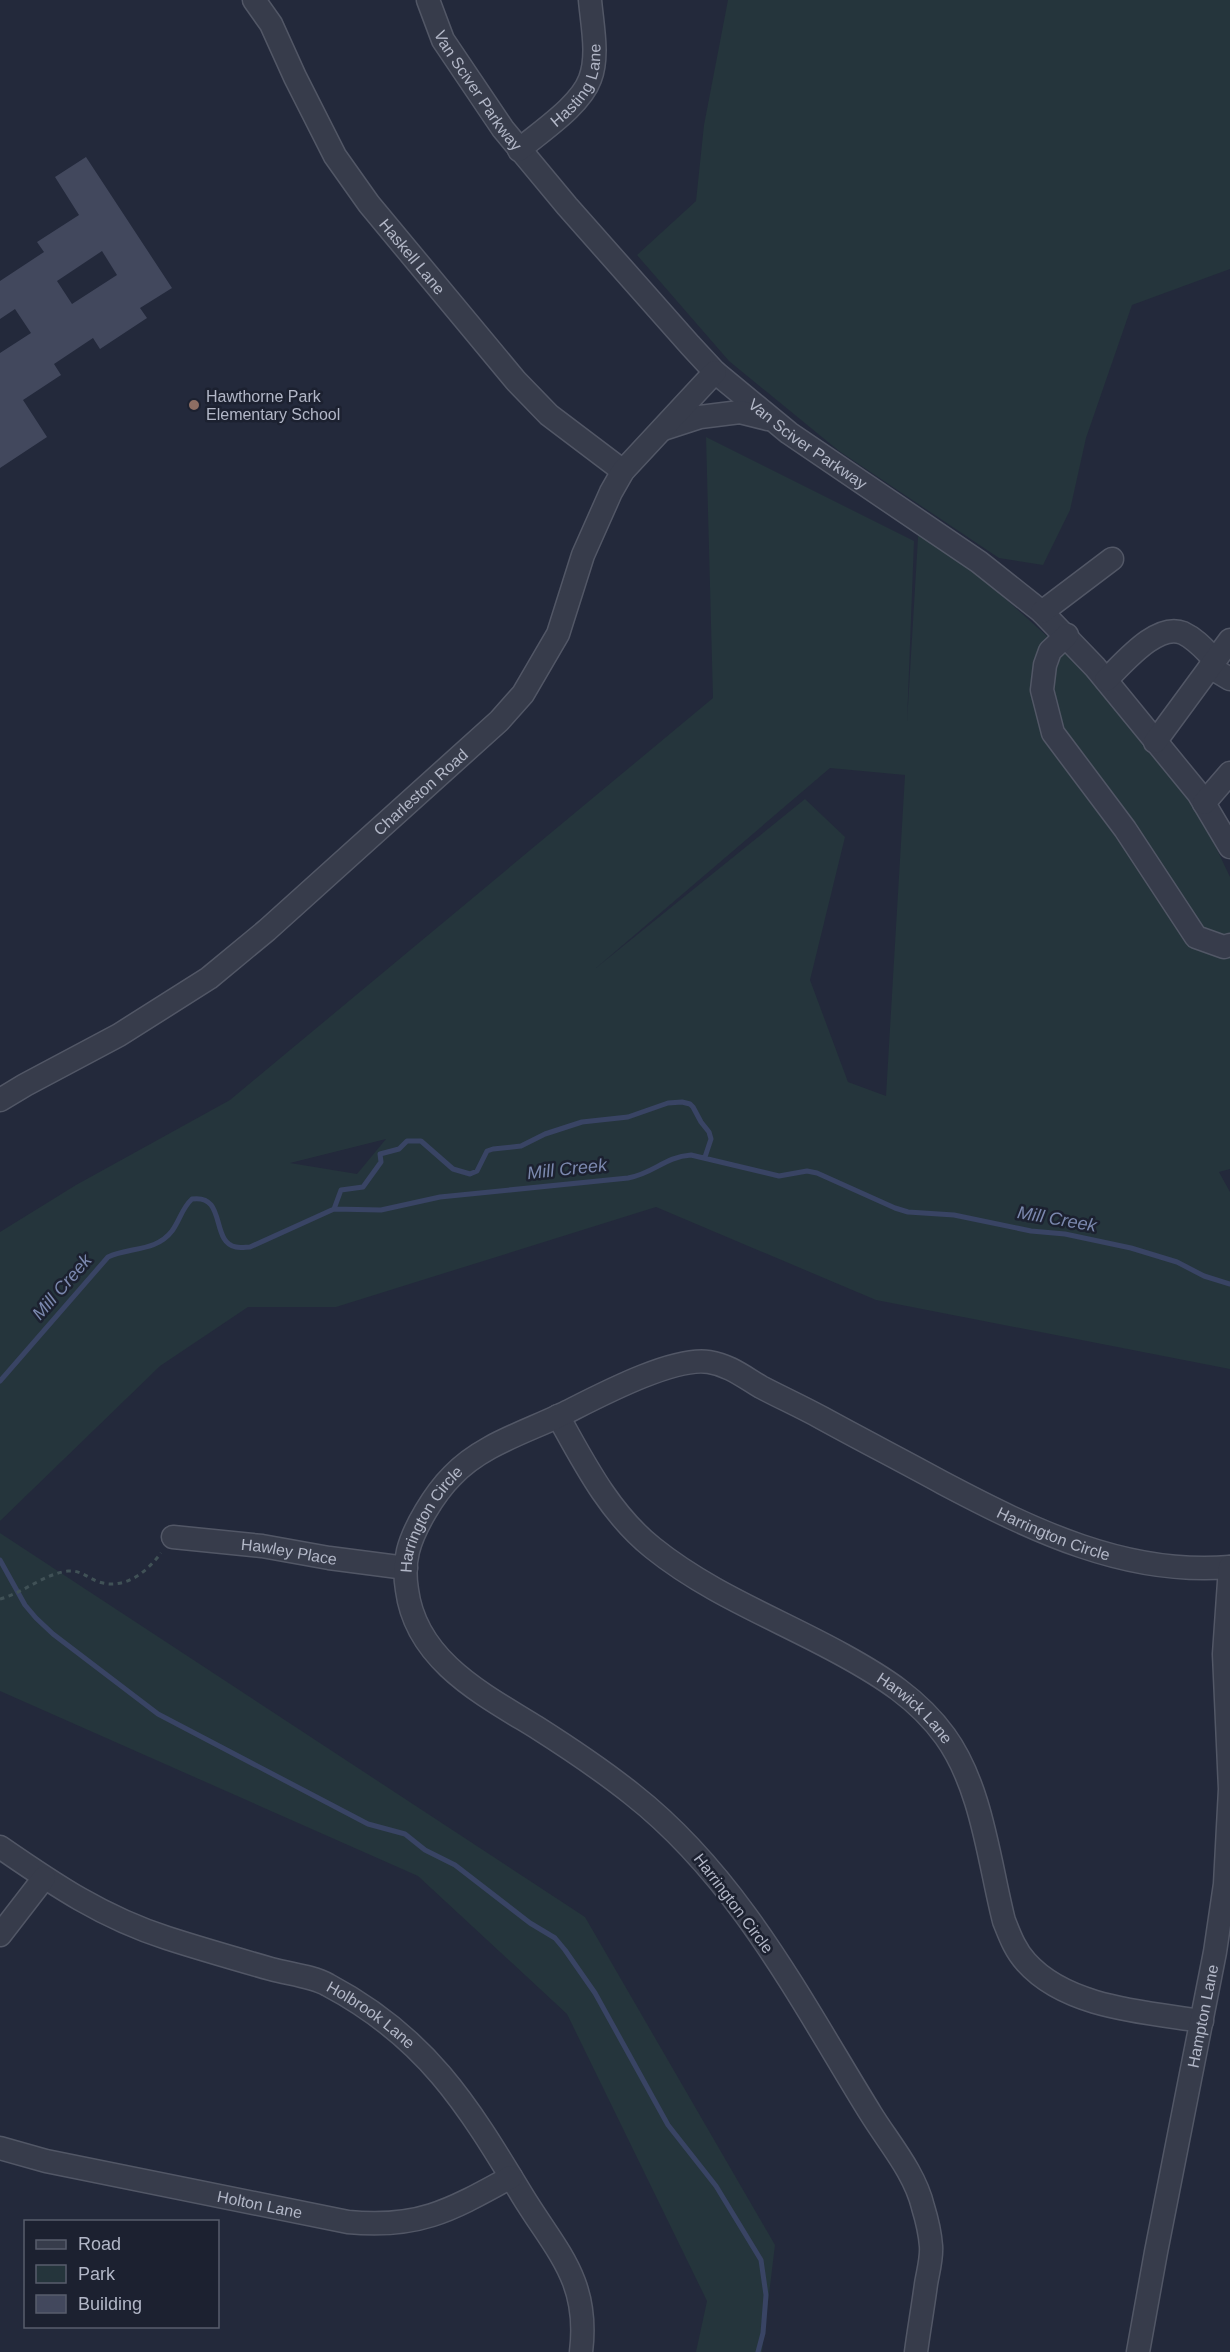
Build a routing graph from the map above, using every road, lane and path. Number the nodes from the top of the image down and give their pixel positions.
1 (254, 0) edge
2 (428, 0) edge
3 (590, 0) edge
4 (519, 150) junction
5 (716, 372) junction
6 (772, 420) junction
7 (659, 431) junction
8 (623, 471) junction
9 (1112, 559) dead end
10 (1042, 612) junction
11 (1067, 635) junction
12 (1230, 640) edge
13 (1213, 664) junction
14 (1230, 679) edge
15 (1106, 680) junction
16 (1155, 742) junction
17 (1230, 773) edge
18 (1204, 803) junction
19 (1230, 847) edge
20 (1230, 945) edge
21 (0, 1100) edge
22 (558, 1416) junction
23 (173, 1537) joint
24 (1230, 1567) edge
25 (406, 1568) junction
26 (0, 1599) edge
27 (0, 1847) edge
28 (45, 1878) junction
29 (0, 1935) edge
30 (1202, 2021) junction
31 (0, 2148) edge
32 (512, 2177) junction
33 (581, 2352) edge
34 (915, 2352) edge
35 (1138, 2352) edge

1 - 8 street, Haskell Lane
2 - 4 street, Van Sciver Parkway
3 - 4 street, Hasting Lane
4 - 5 street, Van Sciver Parkway
5 - 6 street, Van Sciver Parkway
5 - 7 street, Charleston Road
6 - 7 street
6 - 10 street, Van Sciver Parkway
7 - 8 street, Charleston Road
8 - 21 street, Charleston Road
9 - 10 street
10 - 11 street, Van Sciver Parkway
11 - 15 street, Van Sciver Parkway
11 - 20 street
12 - 13 street
13 - 14 street
13 - 15 street
13 - 16 street
15 - 16 street, Van Sciver Parkway
16 - 18 street, Van Sciver Parkway
17 - 18 street
18 - 19 street, Van Sciver Parkway
22 - 24 street, Harrington Circle
22 - 25 street, Harrington Circle
22 - 30 street, Harwick Lane
23 - 25 street, Hawley Place
23 - 26 path
24 - 30 street, Hampton Lane
25 - 34 street, Harrington Circle
27 - 28 street, Holbrook Lane
28 - 29 street
28 - 32 street, Holbrook Lane
30 - 35 street, Hampton Lane
31 - 32 street, Holton Lane
32 - 33 street, Holbrook Lane

